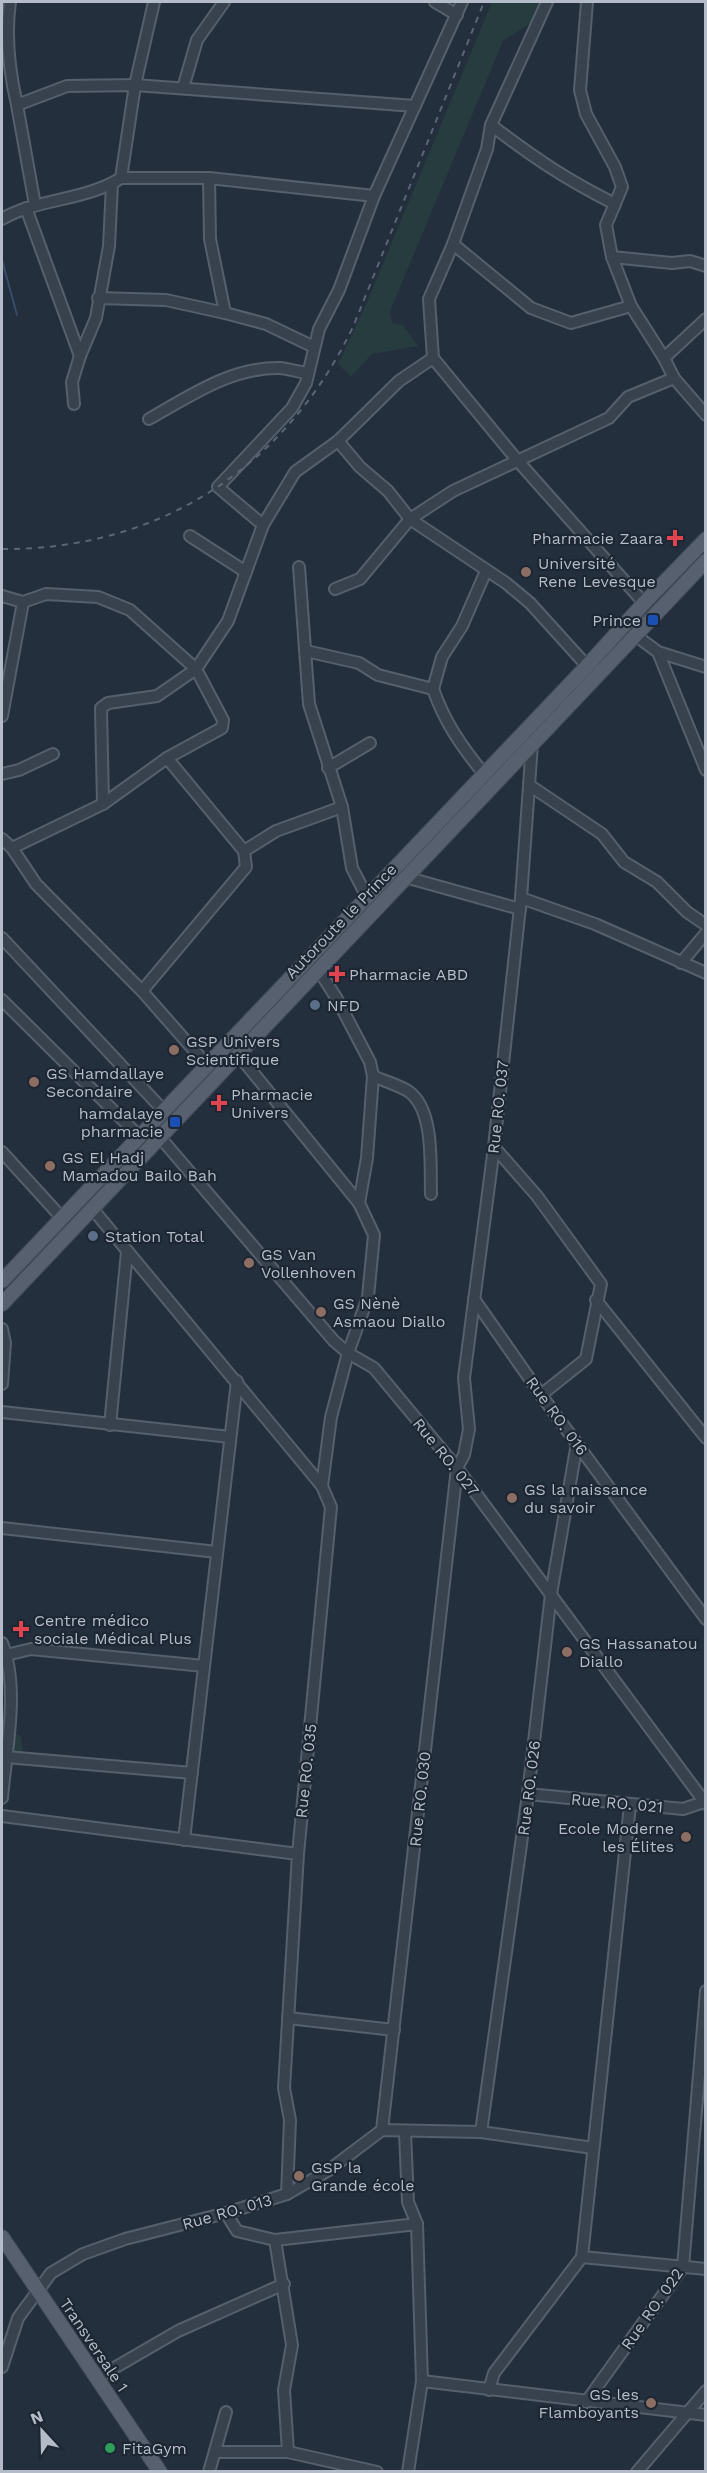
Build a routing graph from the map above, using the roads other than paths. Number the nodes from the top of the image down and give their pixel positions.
1 (10, 2) edge
2 (154, 2) edge
3 (224, 2) edge
4 (435, 2) edge
5 (462, 2) edge
6 (547, 2) edge
7 (587, 2) edge
8 (457, 15) junction
9 (135, 85) junction
10 (183, 88) junction
11 (17, 105) junction
12 (415, 106) junction
13 (492, 125) junction
14 (209, 178) junction
15 (117, 181) junction
16 (374, 196) junction
17 (615, 204) junction
18 (31, 207) junction
19 (4, 218) edge
20 (453, 244) junction
21 (612, 257) junction
22 (705, 266) edge
23 (99, 298) junction
24 (631, 306) junction
25 (225, 313) junction
26 (705, 318) edge
27 (314, 347) junction
28 (80, 356) junction
29 (433, 358) junction
30 (664, 358) junction
31 (308, 373) junction
32 (674, 378) junction
33 (74, 404) dead end
34 (705, 415) edge
35 (149, 419) dead end
36 (338, 441) junction
37 (517, 460) junction
38 (410, 519) junction
39 (263, 525) junction
40 (190, 536) dead end
41 (705, 539) edge
42 (704, 565) edge
43 (299, 567) dead end
44 (486, 571) junction
45 (246, 572) junction
46 (335, 589) dead end
47 (2, 596) edge
48 (23, 602) junction
49 (644, 603) junction
50 (635, 635) junction
51 (306, 651) junction
52 (658, 652) junction
53 (587, 666) junction
54 (705, 667) edge
55 (196, 669) junction
56 (433, 689) junction
57 (2, 716) edge
58 (370, 743) dead end
59 (532, 743) junction
60 (53, 754) dead end
61 (166, 758) junction
62 (328, 768) junction
63 (705, 770) edge
64 (2, 774) edge
65 (484, 774) junction
66 (529, 784) junction
67 (103, 804) junction
68 (342, 807) junction
69 (2, 838) edge
70 (12, 848) junction
71 (244, 851) junction
72 (405, 877) junction
73 (367, 897) junction
74 (520, 903) junction
75 (705, 925) edge
76 (705, 933) edge
77 (2, 938) edge
78 (681, 963) junction
79 (318, 969) junction
80 (705, 973) edge
81 (142, 991) junction
82 (2, 1000) edge
83 (237, 1053) junction
84 (207, 1065) junction
85 (373, 1076) junction
86 (164, 1111) junction
87 (159, 1136) junction
88 (140, 1137) junction
89 (494, 1147) junction
90 (2, 1152) edge
91 (431, 1194) dead end
92 (359, 1203) junction
93 (91, 1207) junction
94 (62, 1218) junction
95 (127, 1252) junction
96 (2, 1281) edge
97 (474, 1299) junction
98 (596, 1300) junction
99 (2, 1304) edge
100 (2, 1329) edge
101 (348, 1353) junction
102 (237, 1381) junction
103 (2, 1384) edge
104 (541, 1395) junction
105 (2, 1412) edge
106 (110, 1425) junction
107 (230, 1437) junction
108 (705, 1438) edge
109 (577, 1443) junction
110 (457, 1468) junction
111 (322, 1486) junction
112 (2, 1528) edge
113 (217, 1552) junction
114 (551, 1594) junction
115 (705, 1619) edge
116 (3, 1651) edge
117 (204, 1666) junction
118 (6, 1757) junction
119 (192, 1773) junction
120 (528, 1794) junction
121 (2, 1798) edge
122 (705, 1803) edge
123 (630, 1805) junction
124 (2, 1816) edge
125 (184, 1840) junction
126 (298, 1854) junction
127 (705, 1991) edge
128 (288, 2018) junction
129 (394, 2030) junction
130 (382, 2130) junction
131 (405, 2132) junction
132 (481, 2132) junction
133 (593, 2148) junction
134 (287, 2194) junction
135 (226, 2213) junction
136 (417, 2224) junction
137 (2, 2237) edge
138 (275, 2240) junction
139 (582, 2258) junction
140 (683, 2267) junction
141 (705, 2269) edge
142 (284, 2284) junction
143 (37, 2291) junction
144 (2, 2367) edge
145 (97, 2378) junction
146 (422, 2381) junction
147 (489, 2390) junction
148 (705, 2391) edge
149 (586, 2402) junction
150 (226, 2412) dead end
151 (688, 2413) junction
152 (705, 2415) edge
153 (215, 2452) junction
154 (288, 2452) junction
155 (159, 2472) edge
156 (208, 2472) edge
157 (377, 2472) edge
158 (408, 2472) edge
159 (637, 2472) edge

1 - 11 street
2 - 9 street
3 - 10 street
4 - 8 street
5 - 8 street
6 - 13 street
7 - 17 street
8 - 12 street
9 - 10 street
9 - 11 street
9 - 15 street
10 - 12 street
11 - 18 street
12 - 16 street
13 - 17 street
13 - 20 street
14 - 15 street
14 - 16 street
14 - 25 street
15 - 18 street
15 - 23 street
16 - 27 street
17 - 21 street
18 - 19 street
18 - 28 street
20 - 24 street
20 - 29 street
21 - 22 street
21 - 24 street
23 - 25 street
23 - 28 street
24 - 30 street
25 - 27 street
26 - 30 street
27 - 31 street
28 - 33 street
29 - 36 street
29 - 37 street
30 - 32 street
31 - 35 street
31 - 39 street
32 - 34 street
32 - 37 street
36 - 38 street
36 - 39 street
37 - 38 street
37 - 49 street
38 - 44 street
38 - 46 street
39 - 45 street
40 - 45 street
41 - 49 main road, Autoroute le Prince
42 - 50 main road, Autoroute le Prince
43 - 51 street
44 - 53 street
44 - 56 street
45 - 55 street
47 - 48 street
48 - 55 street
48 - 57 street
49 - 53 main road, Autoroute le Prince
50 - 52 street
50 - 59 main road, Autoroute le Prince
51 - 56 street
51 - 62 street
52 - 54 street
52 - 63 street
53 - 65 main road, Autoroute le Prince
55 - 61 street
55 - 67 street
56 - 65 street
58 - 62 street
59 - 66 street, Rue RO. 037
59 - 72 main road, Autoroute le Prince
60 - 64 street
61 - 67 street
61 - 71 street
62 - 68 street
65 - 73 main road, Autoroute le Prince
66 - 74 street, Rue RO. 037
66 - 75 street
67 - 70 street
68 - 71 street
68 - 73 street
69 - 70 street
70 - 81 street
71 - 81 street
72 - 74 street
72 - 79 main road, Autoroute le Prince
73 - 84 main road, Autoroute le Prince
74 - 78 street
74 - 89 street, Rue RO. 037
76 - 78 street
77 - 86 street
78 - 80 street
79 - 83 main road, Autoroute le Prince
79 - 85 street
81 - 84 street
82 - 88 street
83 - 87 main road, Autoroute le Prince
83 - 92 street, Rue RO. 035
84 - 86 main road, Autoroute le Prince
85 - 91 street
85 - 92 street
86 - 88 main road, Autoroute le Prince
87 - 93 main road, Autoroute le Prince
87 - 101 street, Rue RO. 027
88 - 94 main road, Autoroute le Prince
89 - 97 street, Rue RO. 037
89 - 98 street
90 - 94 street
92 - 101 street, Rue RO. 035
93 - 95 street
93 - 99 main road, Autoroute le Prince
94 - 96 main road, Autoroute le Prince
95 - 102 street
95 - 106 street
97 - 104 street, Rue RO. 016
97 - 110 street, Rue RO. 037
98 - 104 street
98 - 108 street
100 - 103 street
101 - 110 street, Rue RO. 027
101 - 111 street, Rue RO. 035
102 - 107 street
102 - 111 street
104 - 109 street, Rue RO. 016
105 - 106 street
106 - 107 street
107 - 113 street
109 - 114 street, Rue RO. 026
109 - 115 street, Rue RO. 016
110 - 114 street, Rue RO. 027
110 - 129 street, Rue RO. 030
111 - 126 street, Rue RO. 035
112 - 113 street
113 - 117 street
114 - 120 street, Rue RO. 026
114 - 122 street, Rue RO. 027
116 - 117 street
116 - 118 street
117 - 119 street
118 - 119 street
118 - 121 street
119 - 125 street
120 - 123 street, Rue RO. 021
120 - 132 street, Rue RO. 026
122 - 123 street, Rue RO. 021
123 - 133 street
124 - 125 street
125 - 126 street
126 - 128 street, Rue RO. 035
127 - 140 street, Rue RO. 022
128 - 129 street
128 - 134 street, Rue RO. 035
129 - 130 street, Rue RO. 030
130 - 131 street
130 - 134 street, Rue RO. 013
131 - 132 street
131 - 136 street
132 - 133 street
133 - 139 street
134 - 135 street, Rue RO. 013
135 - 138 street
135 - 143 street, Rue RO. 013
136 - 138 street
136 - 146 street
137 - 143 main road, Transversale 1
138 - 142 street
139 - 140 street
139 - 147 street
140 - 141 street
140 - 149 street, Rue RO. 022
142 - 145 street
142 - 154 street
143 - 144 street, Rue RO. 013
143 - 145 main road, Transversale 1
145 - 155 main road, Transversale 1
146 - 147 street
146 - 158 street
147 - 149 street
148 - 151 street
149 - 151 street
150 - 153 street
151 - 152 street
151 - 159 street
153 - 154 street
153 - 156 street
154 - 157 street

